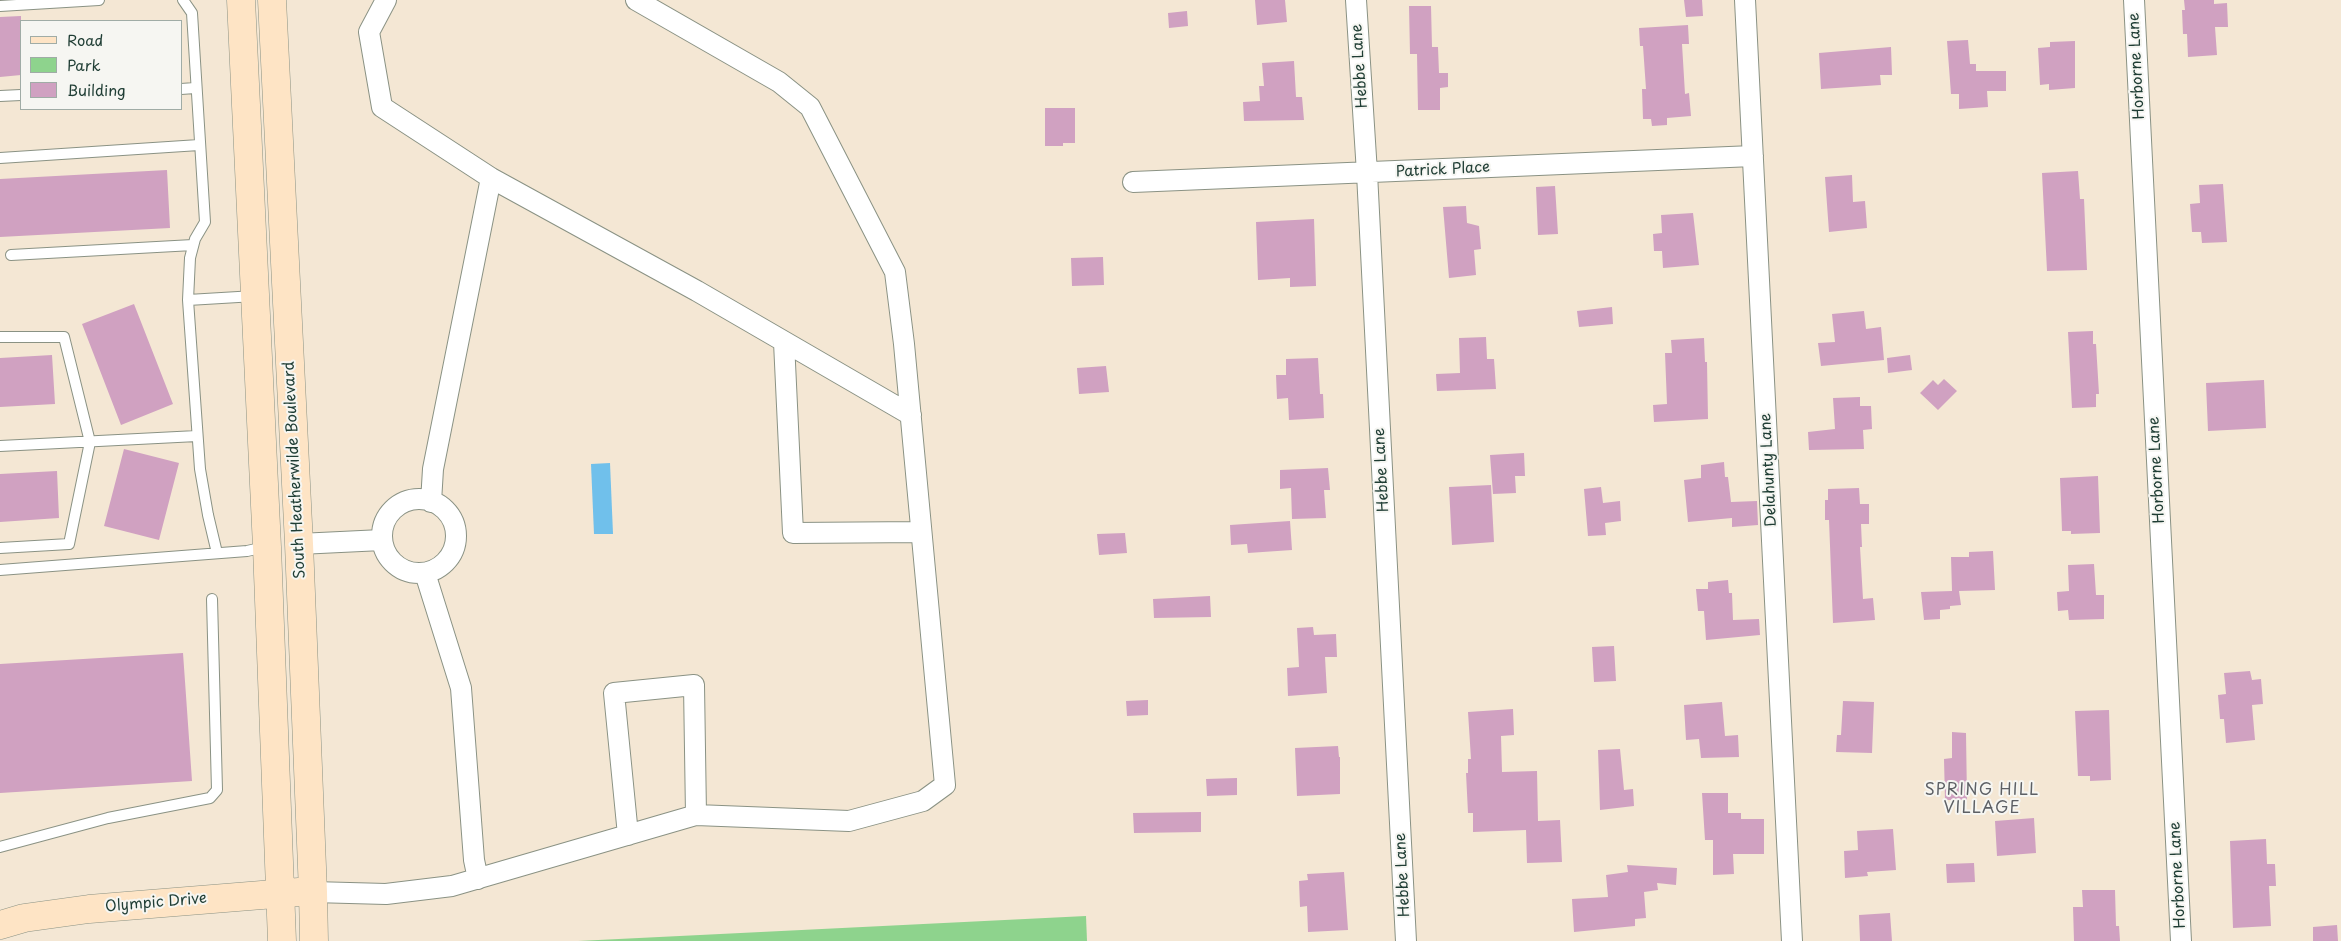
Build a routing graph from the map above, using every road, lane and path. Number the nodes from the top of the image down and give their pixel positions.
1 (99, 0) edge
2 (182, 0) edge
3 (241, 0) edge
4 (272, 0) edge
5 (386, 0) edge
6 (636, 0) edge
7 (1356, 0) edge
8 (1745, 0) edge
9 (2134, 0) edge
10 (0, 6) edge
11 (195, 88) junction
12 (182, 89) edge
13 (20, 95) edge
14 (0, 96) edge
15 (199, 145) junction
16 (1753, 156) junction
17 (0, 158) edge
18 (1367, 173) junction
19 (491, 178) junction
20 (1133, 182) dead end
21 (193, 245) junction
22 (10, 255) dead end
23 (256, 296) junction
24 (188, 300) junction
25 (0, 337) edge
26 (784, 342) junction
27 (911, 415) junction
28 (197, 436) junction
29 (90, 442) junction
30 (0, 446) edge
31 (431, 502) junction
32 (921, 532) junction
33 (382, 540) junction
34 (299, 544) junction
35 (267, 547) junction
36 (0, 548) edge
37 (217, 553) junction
38 (0, 570) edge
39 (425, 573) junction
40 (212, 599) dead end
41 (696, 815) junction
42 (628, 835) junction
43 (0, 847) edge
44 (478, 879) junction
45 (314, 892) junction
46 (282, 893) junction
47 (0, 925) edge
48 (282, 941) edge
49 (314, 941) edge
50 (1406, 941) edge
51 (1792, 941) edge
52 (2181, 941) edge

1 - 10 lane
2 - 11 lane
3 - 23 main road, South Heatherwilde Boulevard
4 - 34 main road, South Heatherwilde Boulevard
5 - 19 street
6 - 27 street
7 - 18 street, Hebbe Lane
8 - 16 street, Delahunty Lane
9 - 52 street, Horborne Lane
11 - 12 lane
11 - 15 lane
13 - 14 lane
15 - 17 lane
15 - 21 lane
16 - 18 street, Patrick Place
16 - 51 street, Delahunty Lane
18 - 20 street, Patrick Place
18 - 50 street, Hebbe Lane
19 - 26 street
19 - 31 street
21 - 22 lane
21 - 24 lane
23 - 24 lane
23 - 35 main road, South Heatherwilde Boulevard
24 - 28 lane
25 - 29 lane
26 - 27 street
26 - 32 street
27 - 32 street
28 - 29 lane
28 - 37 lane
29 - 30 lane
29 - 36 lane
31 - 33 street
31 - 39 street
32 - 41 street
33 - 34 street
33 - 39 street
34 - 35 main road
34 - 45 main road, South Heatherwilde Boulevard
35 - 37 lane
35 - 46 main road, South Heatherwilde Boulevard
37 - 38 lane
39 - 44 street
40 - 43 lane
41 - 42 street
41 - 42 street
42 - 44 street
44 - 45 street
45 - 46 main road, Olympic Drive
45 - 49 main road, South Heatherwilde Boulevard
46 - 47 main road, Olympic Drive
46 - 48 main road, South Heatherwilde Boulevard

